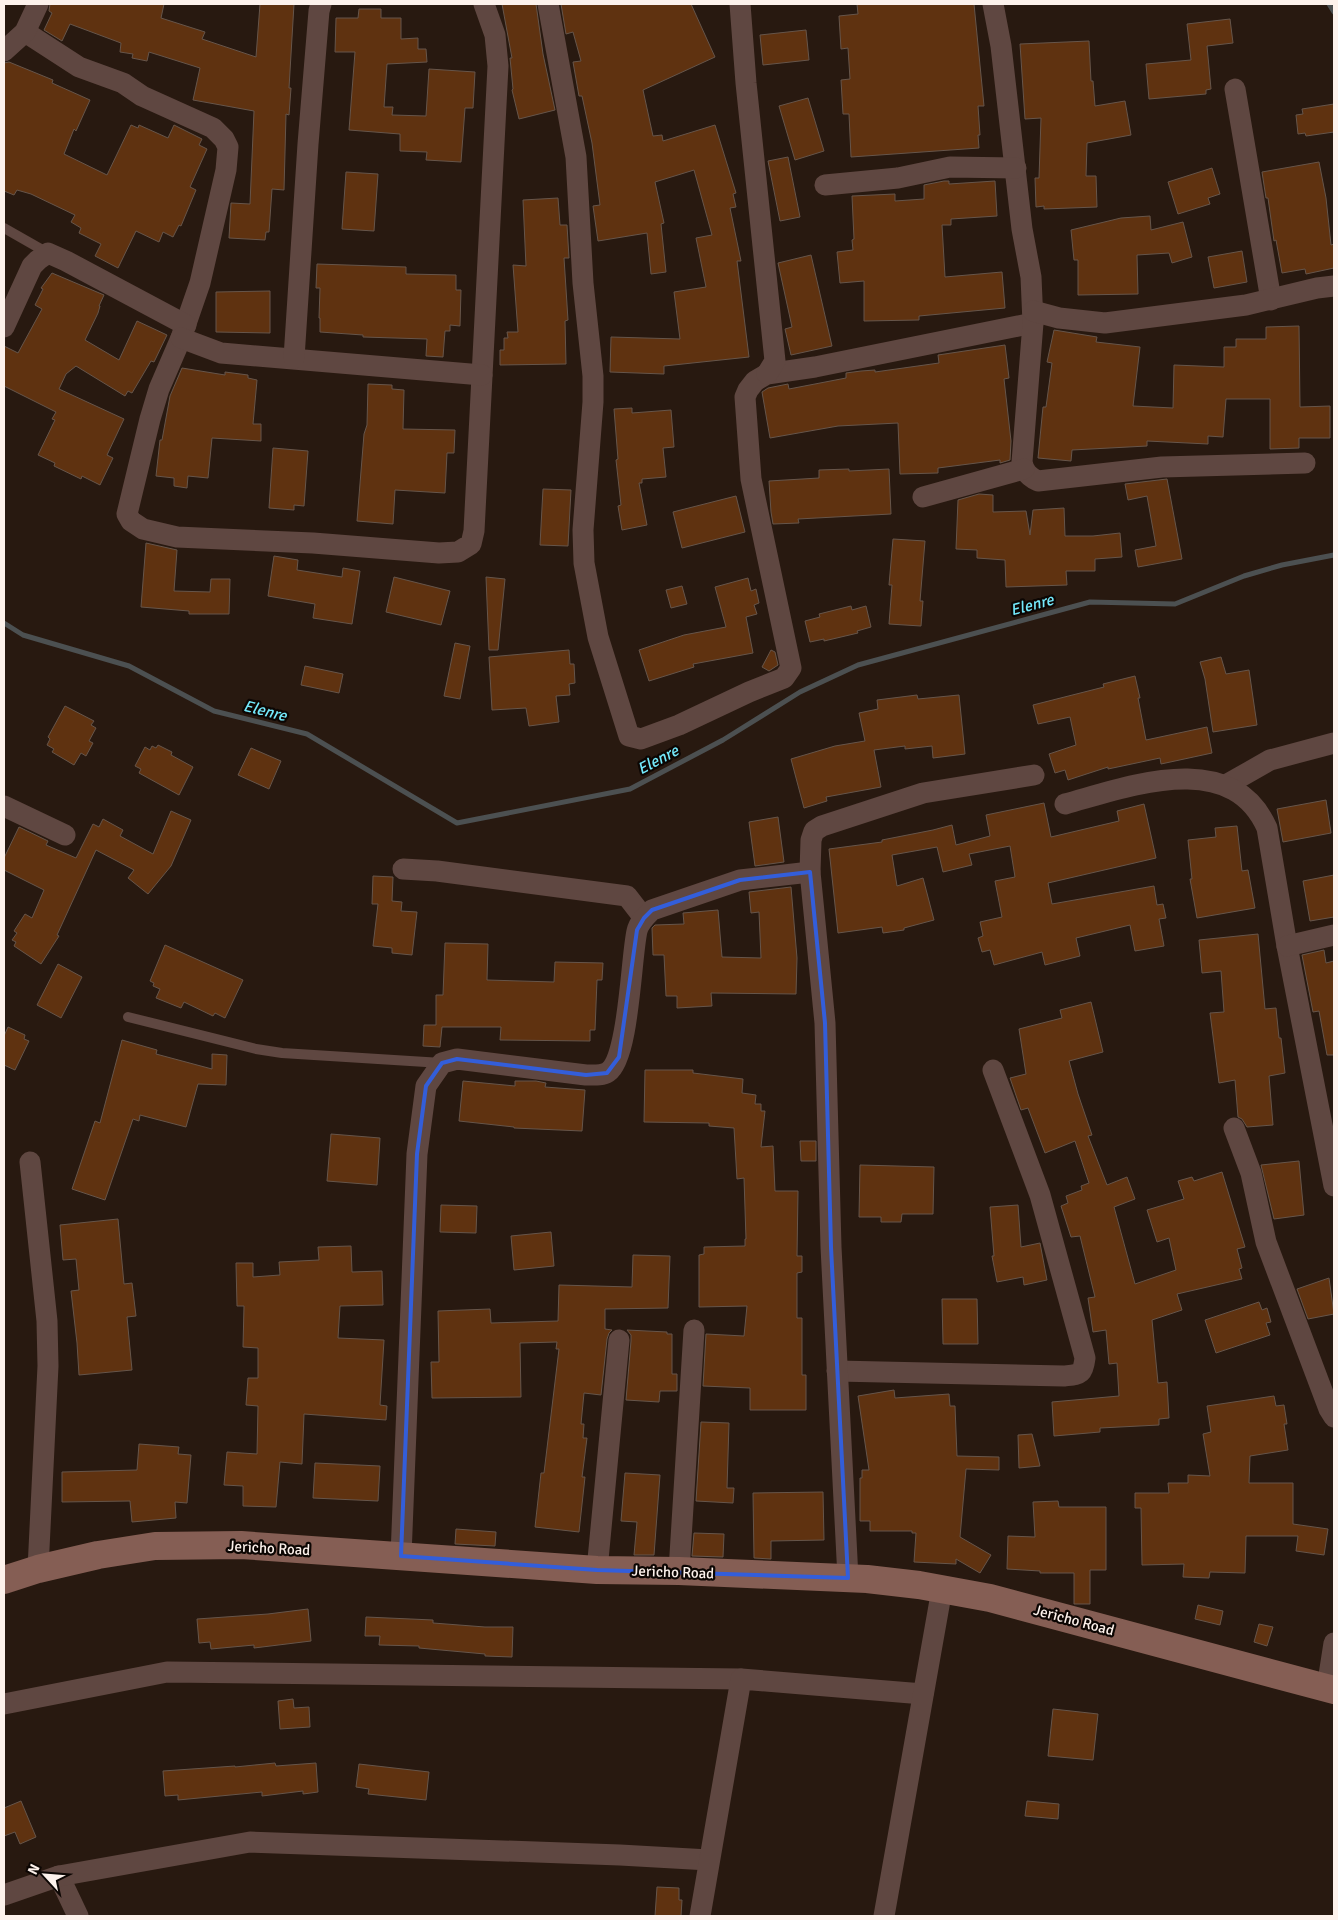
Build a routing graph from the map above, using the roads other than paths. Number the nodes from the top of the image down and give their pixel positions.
1 (38, 4) edge
2 (321, 4) edge
3 (484, 4) edge
4 (548, 4) edge
5 (740, 4) edge
6 (993, 4) edge
7 (25, 32) junction
8 (4, 51) edge
9 (1235, 89) dead end
10 (1016, 168) junction
11 (825, 185) dead end
12 (4, 228) edge
13 (48, 253) junction
14 (1334, 286) edge
15 (1271, 300) junction
16 (1033, 317) junction
17 (4, 327) edge
18 (183, 331) junction
19 (294, 358) junction
20 (767, 374) junction
21 (482, 375) junction
22 (1305, 463) dead end
23 (1024, 469) junction
24 (924, 497) dead end
25 (1334, 744) edge
26 (1034, 776) dead end
27 (1226, 785) junction
28 (1065, 804) dead end
29 (4, 806) edge
30 (65, 835) dead end
31 (403, 869) dead end
32 (810, 872) junction
33 (644, 918) junction
34 (1334, 935) edge
35 (1287, 946) junction
36 (128, 1017) dead end
37 (442, 1063) junction
38 (993, 1070) dead end
39 (1234, 1128) dead end
40 (30, 1162) dead end
41 (1334, 1186) edge
42 (694, 1330) dead end
43 (618, 1340) dead end
44 (837, 1370) junction
45 (1334, 1417) edge
46 (401, 1556) junction
47 (38, 1569) junction
48 (597, 1570) junction
49 (679, 1571) junction
50 (848, 1578) junction
51 (4, 1580) edge
52 (942, 1589) junction
53 (1334, 1643) edge
54 (741, 1679) junction
55 (1331, 1689) edge
56 (923, 1694) junction
57 (4, 1704) edge
58 (709, 1860) junction
59 (59, 1876) junction
60 (4, 1895) edge
61 (78, 1916) edge
62 (700, 1916) edge
63 (884, 1916) edge

1 - 7 street
2 - 19 street
3 - 21 street
4 - 20 street
5 - 20 street
6 - 10 street
7 - 8 street
7 - 18 street
9 - 15 street
10 - 11 street
10 - 16 street
12 - 13 lane
13 - 17 street
13 - 18 street
14 - 15 street
15 - 16 street
16 - 20 street
16 - 23 street
18 - 19 street
18 - 21 street
19 - 21 street
22 - 23 street
23 - 24 street
25 - 27 street
26 - 32 street
27 - 28 street
27 - 35 street
29 - 30 street
31 - 33 street
32 - 33 street
32 - 44 street
33 - 37 street
34 - 35 street
35 - 41 street
36 - 37 lane
37 - 46 street
38 - 44 street
39 - 45 street
40 - 47 street
42 - 49 street
43 - 48 street
44 - 50 street
46 - 47 street, Jericho Road
46 - 48 street, Jericho Road
47 - 51 street, Jericho Road
48 - 49 street, Jericho Road
49 - 50 street, Jericho Road
50 - 52 street, Jericho Road
52 - 55 street, Jericho Road
52 - 56 street
53 - 55 street
54 - 56 street
54 - 57 street
54 - 58 street
56 - 63 street
58 - 59 street
58 - 62 street
59 - 60 street
59 - 61 street

